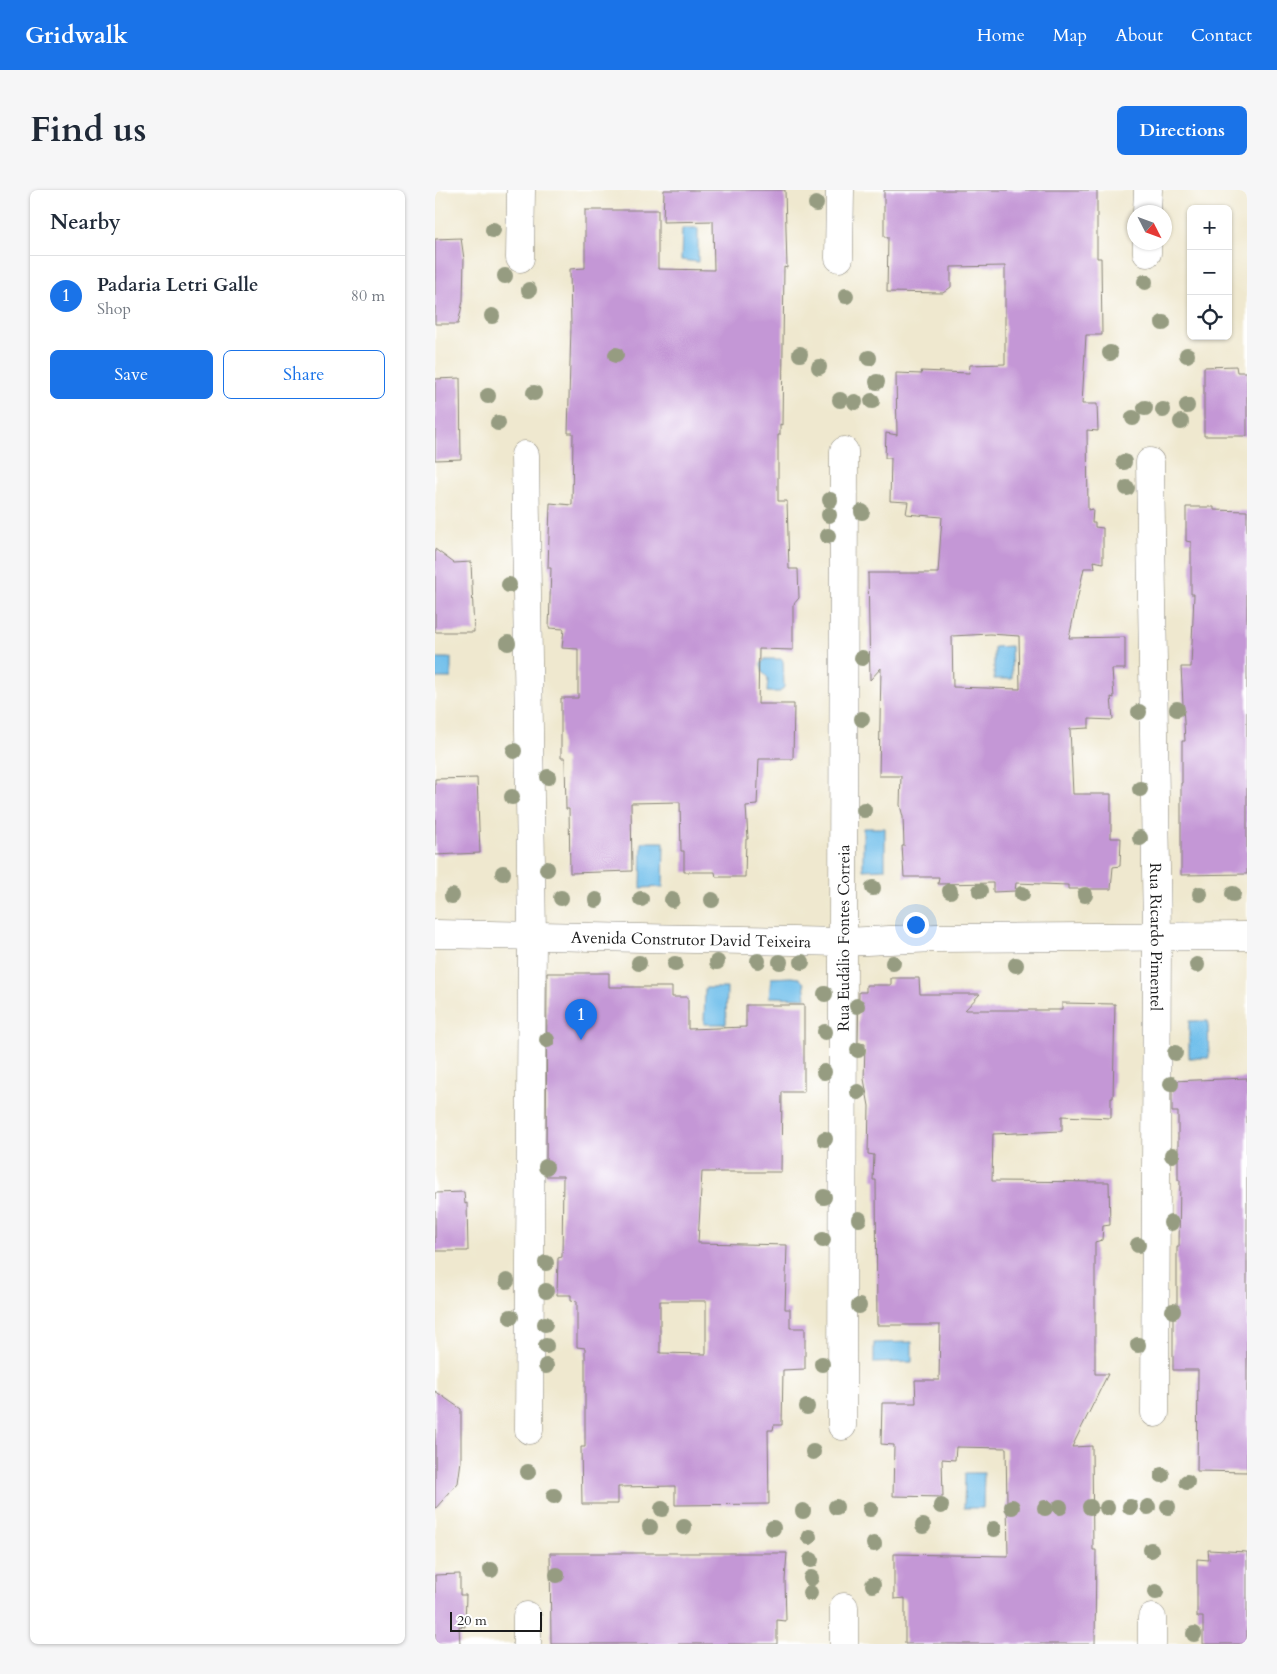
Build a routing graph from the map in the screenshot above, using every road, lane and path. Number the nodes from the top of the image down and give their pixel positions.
1 (521, 190) edge
2 (840, 190) edge
3 (1147, 190) edge
4 (1147, 205) edge
5 (520, 258) dead end
6 (839, 258) dead end
7 (843, 451) dead end
8 (525, 455) dead end
9 (1150, 462) dead end
10 (435, 934) edge
11 (532, 935) junction
12 (1157, 935) junction
13 (1247, 936) edge
14 (843, 942) junction
15 (1155, 1413) dead end
16 (842, 1426) dead end
17 (529, 1430) dead end
18 (844, 1607) dead end
19 (527, 1616) dead end
20 (527, 1644) edge
21 (844, 1644) edge

1 - 5 street
2 - 6 street
3 - 4 street
7 - 14 street, Rua Eudálio Fontes Correia
8 - 11 street
9 - 12 street, Rua Ricardo Pimentel
10 - 11 street, Avenida Construtor David Teixeira
11 - 14 street, Avenida Construtor David Teixeira
11 - 17 street
12 - 13 street, Avenida Construtor David Teixeira
12 - 14 street, Avenida Construtor David Teixeira
12 - 15 street, Rua Ricardo Pimentel
14 - 16 street, Rua Eudálio Fontes Correia
18 - 21 street
19 - 20 street

